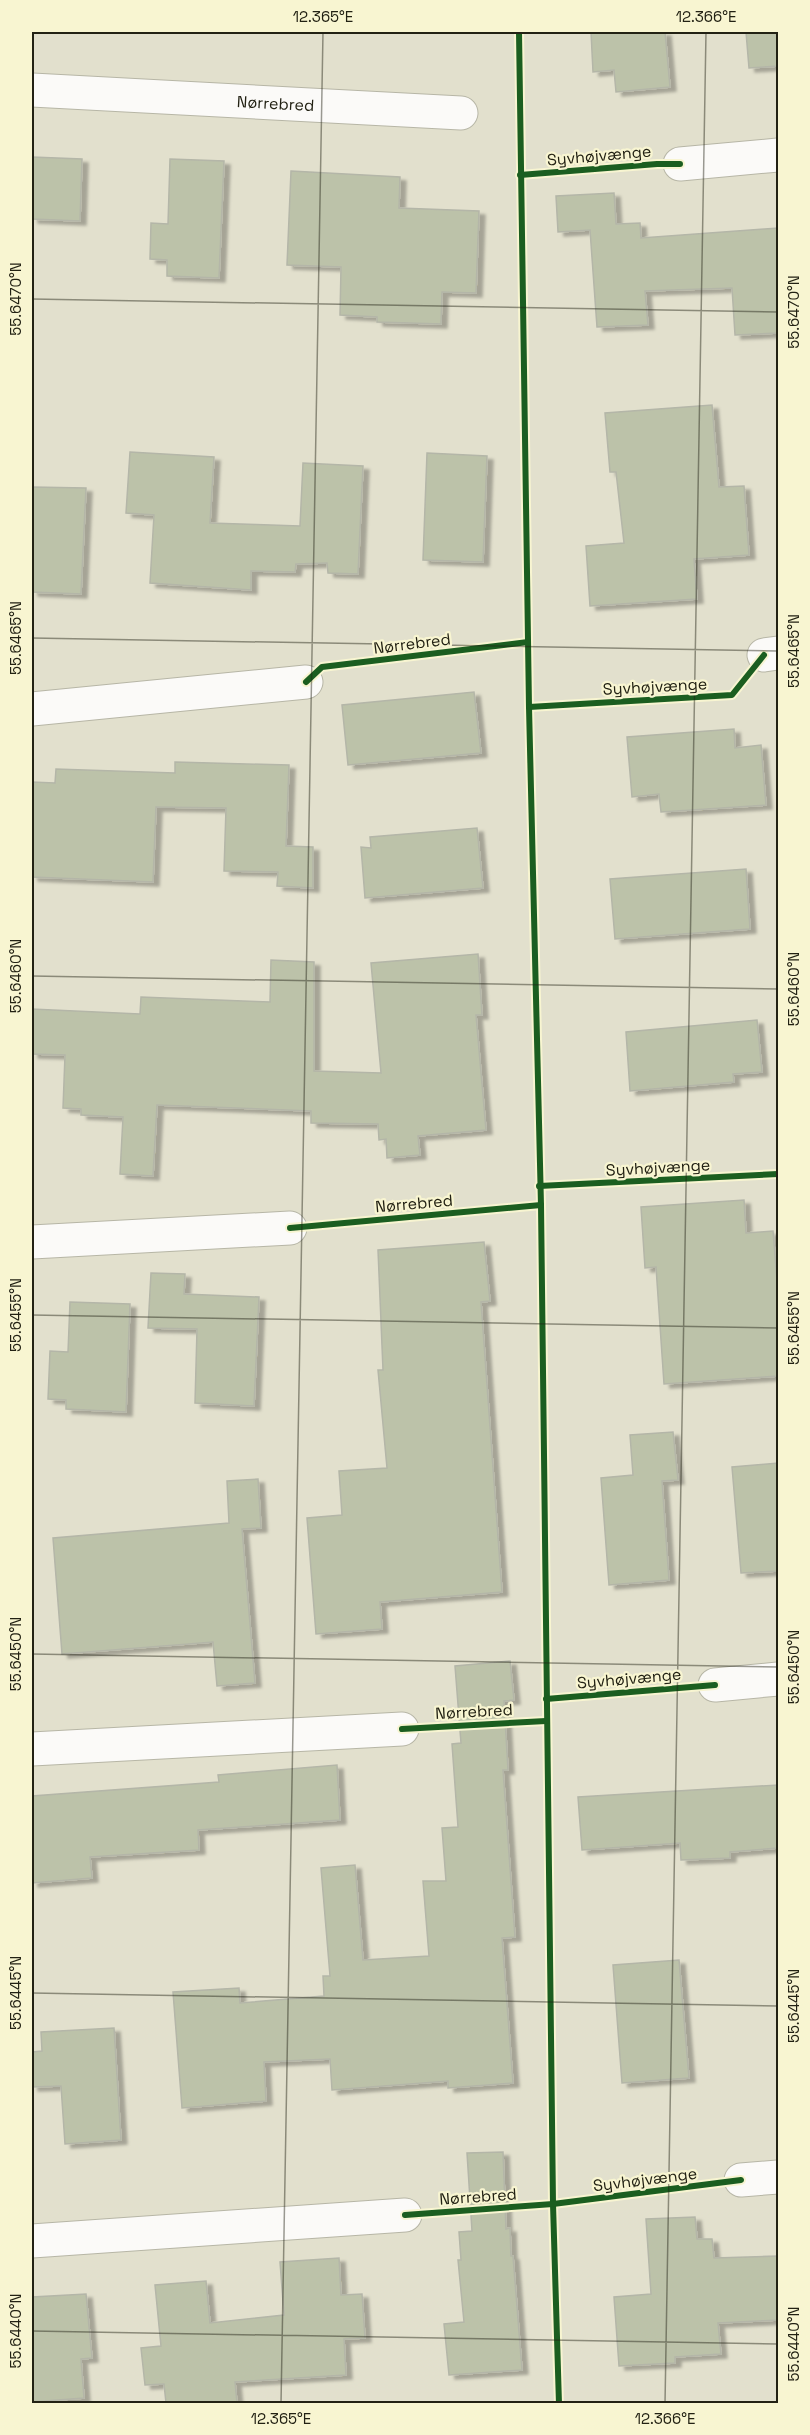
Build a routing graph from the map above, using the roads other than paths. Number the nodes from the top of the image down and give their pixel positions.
1 (32, 90) edge
2 (461, 113) dead end
3 (778, 155) edge
4 (680, 164) dead end
5 (306, 682) dead end
6 (32, 709) edge
7 (291, 1228) dead end
8 (32, 1242) edge
9 (778, 1679) edge
10 (715, 1685) dead end
11 (402, 1729) dead end
12 (32, 1749) edge
13 (778, 2177) edge
14 (741, 2180) dead end
15 (405, 2215) dead end
16 (32, 2241) edge

1 - 2 street, Nørrebred
3 - 4 street
5 - 6 street
7 - 8 street
9 - 10 street
11 - 12 street
13 - 14 street
15 - 16 street

